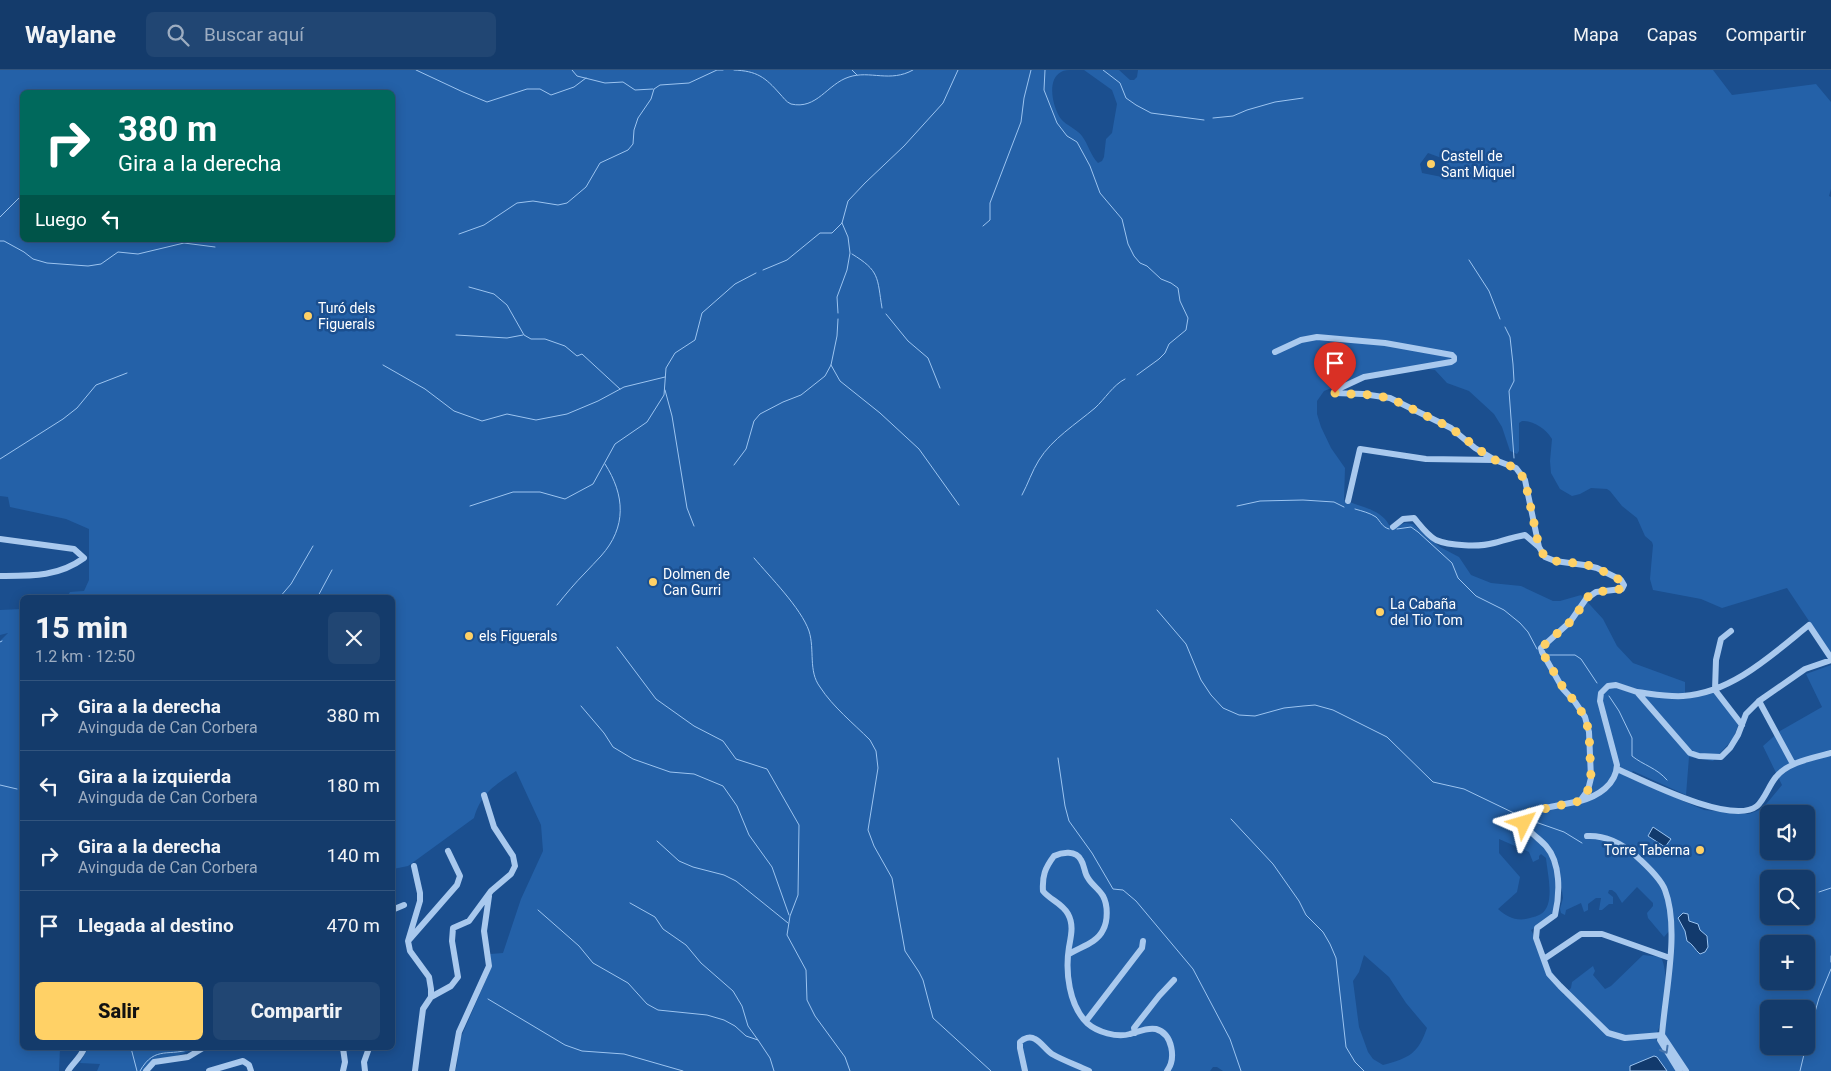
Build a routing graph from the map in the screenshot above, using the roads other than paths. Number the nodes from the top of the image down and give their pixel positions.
1 (1275, 352) dead end
2 (1495, 460) junction
3 (1348, 502) dead end
4 (1393, 527) dead end
5 (0, 539) edge
6 (1539, 547) junction
7 (0, 576) edge
8 (1731, 631) dead end
9 (1831, 659) edge
10 (1715, 690) junction
11 (1637, 692) junction
12 (1759, 701) junction
13 (1742, 725) junction
14 (1831, 752) edge
15 (1793, 764) junction
16 (1617, 768) junction
17 (484, 795) dead end
18 (1580, 801) junction
19 (1587, 836) dead end
20 (448, 851) dead end
21 (414, 866) dead end
22 (489, 894) junction
23 (404, 905) dead end
24 (395, 909) edge
25 (408, 941) junction
26 (1143, 941) dead end
27 (1069, 954) junction
28 (1670, 958) junction
29 (1544, 959) junction
30 (1174, 980) dead end
31 (431, 997) junction
32 (1086, 1021) junction
33 (1135, 1033) junction
34 (1662, 1035) junction
35 (83, 1050) edge
36 (200, 1050) edge
37 (343, 1050) edge
38 (367, 1050) edge
39 (212, 1070) edge
40 (68, 1071) edge
41 (146, 1071) edge
42 (251, 1071) edge
43 (343, 1071) edge
44 (365, 1071) edge
45 (415, 1071) edge
46 (452, 1071) edge
47 (1025, 1071) edge
48 (1088, 1071) edge
49 (1166, 1071) edge
50 (1679, 1071) edge
51 (1686, 1071) edge

1 - 2 street
2 - 3 street
2 - 6 street
4 - 6 street
5 - 7 street
6 - 18 street
8 - 10 street
9 - 10 street
9 - 12 street
10 - 11 street
10 - 13 street
11 - 13 street
11 - 16 street
12 - 13 street
12 - 15 street
14 - 15 street
15 - 16 street
16 - 18 street
17 - 22 street
18 - 29 street
19 - 28 street
20 - 25 street
21 - 25 street
22 - 31 street
22 - 46 street
23 - 24 street
25 - 31 street
26 - 32 street
27 - 27 street
27 - 32 street
28 - 29 street
28 - 34 street
29 - 34 street
30 - 33 street
31 - 45 street
32 - 33 street
33 - 49 street
34 -> 50 street
34 - 51 street
35 - 40 street
36 - 41 street
37 - 43 street
38 - 44 street
39 - 42 street
47 - 48 street

